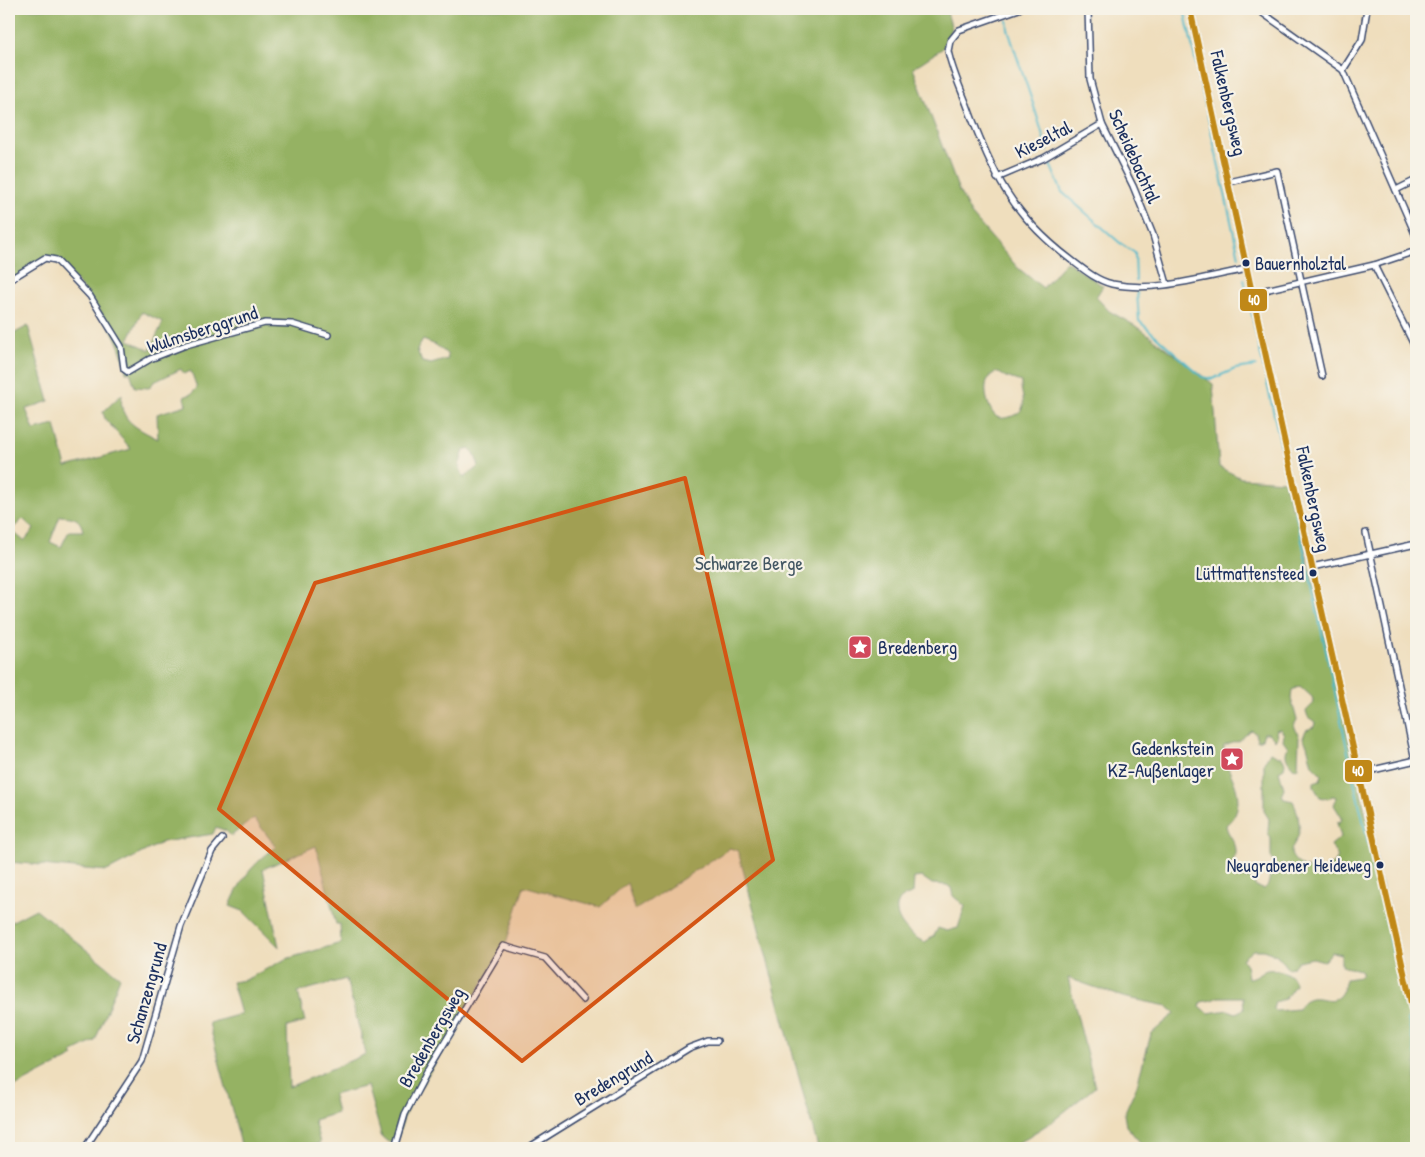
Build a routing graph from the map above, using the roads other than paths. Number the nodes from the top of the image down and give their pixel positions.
1 (1019, 9) edge
2 (1088, 9) edge
3 (1190, 9) edge
4 (1257, 9) edge
5 (1368, 9) edge
6 (1343, 70) junction
7 (1102, 124) junction
8 (996, 178) junction
9 (1416, 180) edge
10 (1229, 182) junction
11 (1396, 190) junction
12 (1416, 236) edge
13 (1416, 251) edge
14 (1374, 265) junction
15 (1247, 269) junction
16 (9, 280) edge
17 (1302, 282) junction
18 (1168, 284) junction
19 (1252, 293) junction
20 (328, 335) dead end
21 (1416, 350) edge
22 (1322, 376) dead end
23 (1366, 533) dead end
24 (1416, 544) edge
25 (1371, 555) junction
26 (1312, 567) junction
27 (1416, 760) edge
28 (1360, 773) junction
29 (222, 839) dead end
30 (583, 1000) dead end
31 (1416, 1025) edge
32 (717, 1041) dead end
33 (89, 1147) edge
34 (395, 1148) edge
35 (528, 1148) edge

1 - 8 street
2 - 7 street, Scheidebachtal
3 - 10 street, Falkenbergsweg
4 - 6 street
5 - 6 street
6 - 11 street
7 - 8 street, Kieseltal
7 - 18 street, Scheidebachtal
8 - 18 street
9 - 11 street
10 - 15 street, Falkenbergsweg
10 - 17 street
11 - 12 street
13 - 14 street
14 - 17 street
14 - 21 street
15 - 18 street
15 - 19 street, Falkenbergsweg
16 - 20 street, Wulmsberggrund
17 - 19 street
17 - 22 street
19 - 26 street, Falkenbergsweg
23 - 25 street
24 - 25 street
25 - 26 street
25 - 27 street
26 - 28 street, Falkenbergsweg
27 - 28 street
28 - 31 street, Falkenbergsweg
29 - 33 street, Schanzengrund
30 - 34 street, Bredenbergsweg
32 - 35 street, Bredengrund

